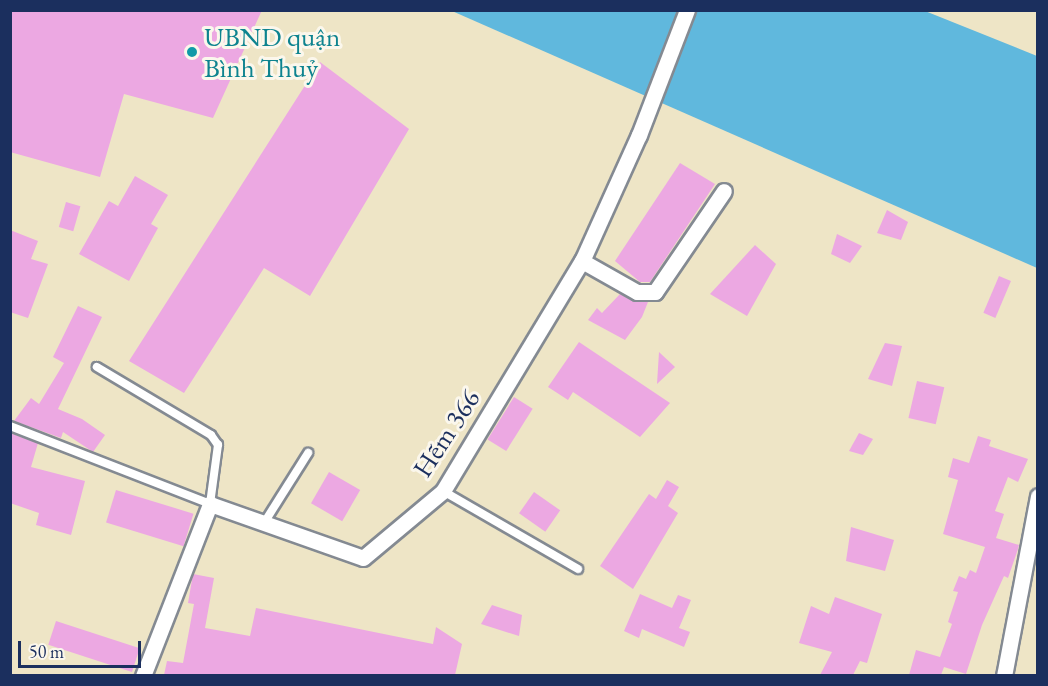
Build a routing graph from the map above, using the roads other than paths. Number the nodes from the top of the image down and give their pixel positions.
1 (687, 10) edge
2 (724, 191) dead end
3 (582, 261) junction
4 (97, 367) dead end
5 (10, 426) edge
6 (308, 453) dead end
7 (443, 491) junction
8 (1038, 496) edge
9 (210, 504) junction
10 (264, 523) junction
11 (578, 569) dead end
12 (143, 675) edge
13 (1004, 675) edge

1 - 3 street, Hẽm 366
2 - 3 street
3 - 7 street, Hẽm 366
4 - 9 lane
5 - 9 lane
6 - 10 lane
7 - 10 street, Hẽm 366
7 - 11 lane
8 - 13 street
9 - 10 street, Hẽm 366
9 - 12 street

